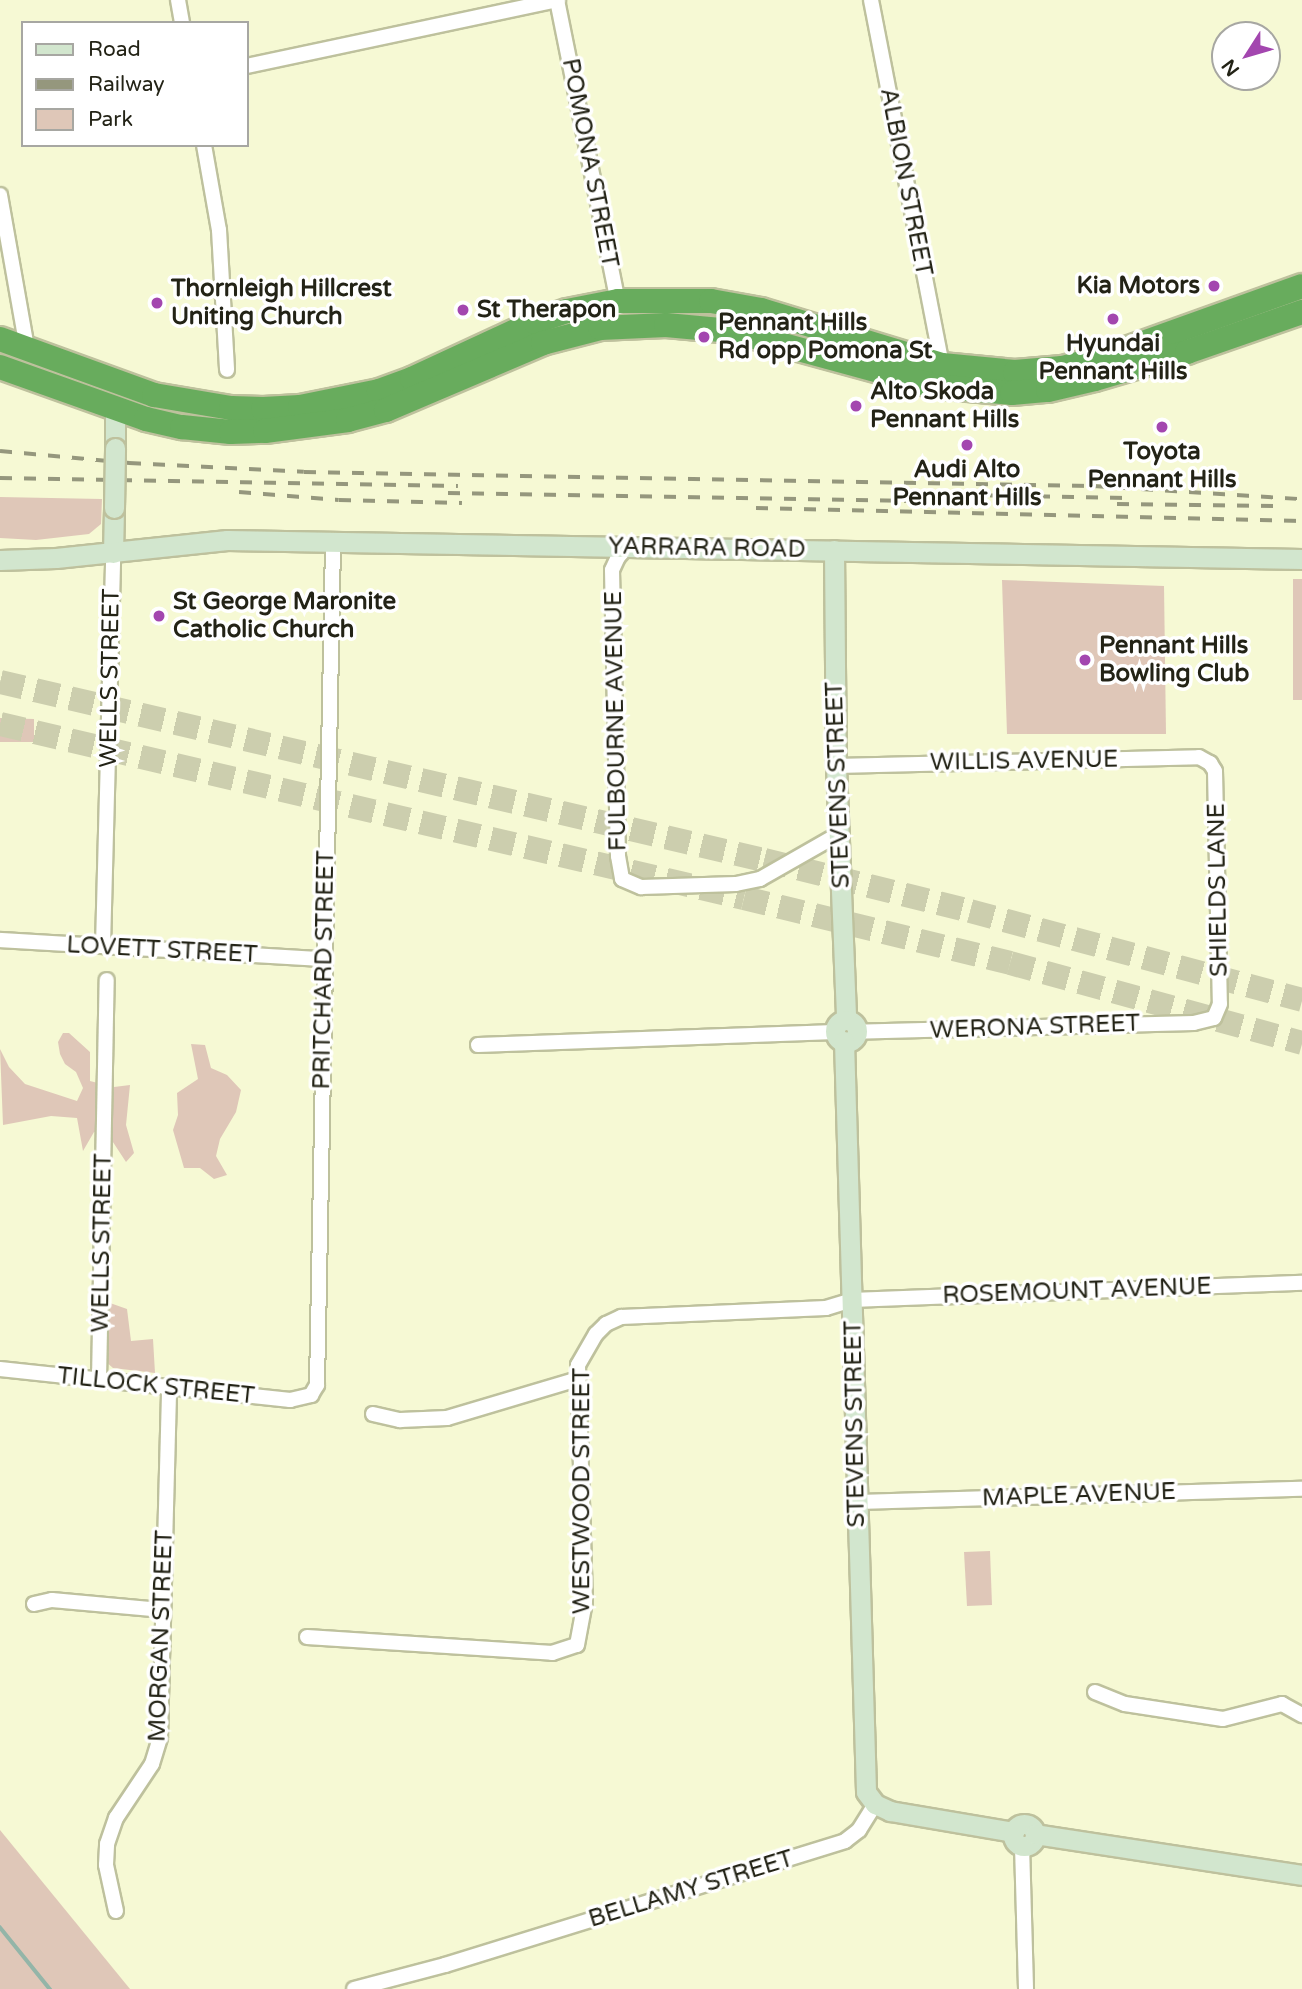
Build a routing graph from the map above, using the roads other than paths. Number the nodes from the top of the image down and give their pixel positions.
1 (178, 0) edge
2 (557, 0) edge
3 (871, 0) edge
4 (183, 21) edge
5 (248, 66) edge
6 (204, 147) edge
7 (0, 195) edge
8 (1302, 286) edge
9 (618, 301) junction
10 (1302, 312) edge
11 (622, 326) junction
12 (0, 339) edge
13 (27, 348) junction
14 (59, 360) junction
15 (942, 365) junction
16 (0, 367) edge
17 (228, 370) dead end
18 (115, 409) junction
19 (333, 542) junction
20 (628, 546) junction
21 (834, 550) junction
22 (113, 553) junction
23 (1302, 559) edge
24 (0, 560) edge
25 (1210, 762) joint
26 (836, 766) junction
27 (839, 834) junction
28 (0, 940) edge
29 (103, 946) junction
30 (323, 959) junction
31 (107, 980) dead end
32 (1214, 1018) joint
33 (845, 1031) junction
34 (478, 1045) dead end
35 (1302, 1283) edge
36 (852, 1300) junction
37 (0, 1369) edge
38 (578, 1379) junction
39 (99, 1380) junction
40 (169, 1388) junction
41 (311, 1395) joint
42 (373, 1414) dead end
43 (1302, 1489) edge
44 (857, 1502) junction
45 (34, 1604) dead end
46 (161, 1610) junction
47 (307, 1637) dead end
48 (1095, 1692) dead end
49 (1302, 1715) edge
50 (874, 1804) junction
51 (1024, 1837) junction
52 (1302, 1875) edge
53 (116, 1912) dead end
54 (354, 1989) edge
55 (1026, 1989) edge

1 - 4 street
2 - 5 street
2 - 9 street, POMONA STREET
3 - 15 street, ALBION STREET
6 - 17 street
7 - 13 street
8 - 15 highway
9 - 11 street, POMONA STREET
9 - 14 highway
9 - 15 highway
10 - 11 highway
11 - 18 highway
12 - 13 highway
13 - 14 highway
14 - 18 highway
16 - 18 highway
18 - 22 street, WELLS STREET, bridge
19 - 20 street, YARRARA ROAD
19 - 22 street, YARRARA ROAD
19 - 30 street, PRITCHARD STREET
20 - 21 street, YARRARA ROAD
20 - 27 street, FULBOURNE AVENUE
21 - 23 street, YARRARA ROAD
21 - 26 street, STEVENS STREET
22 - 24 street, YARRARA ROAD
22 - 29 street, WELLS STREET
25 - 26 street, WILLIS AVENUE
25 - 32 street, SHIELDS LANE
26 - 27 street, STEVENS STREET
27 - 33 street, STEVENS STREET
28 - 29 street, LOVETT STREET
29 - 30 street, LOVETT STREET
30 - 41 street, PRITCHARD STREET
31 - 39 street, WELLS STREET
32 - 33 street, WERONA STREET
33 - 34 street, WERONA STREET
33 - 36 street, STEVENS STREET
35 - 36 street, ROSEMOUNT AVENUE
36 - 38 street, WESTWOOD STREET
36 - 44 street, STEVENS STREET
37 - 39 street, TILLOCK STREET
38 - 42 street
38 - 47 street, WESTWOOD STREET
39 - 40 street, TILLOCK STREET
40 - 41 street, TILLOCK STREET
40 - 46 street, MORGAN STREET
43 - 44 street, MAPLE AVENUE
44 - 50 street, STEVENS STREET
45 - 46 street
46 - 53 street, MORGAN STREET
48 - 49 street
50 - 51 street
50 - 54 street, BELLAMY STREET
51 - 52 street
51 - 55 street

